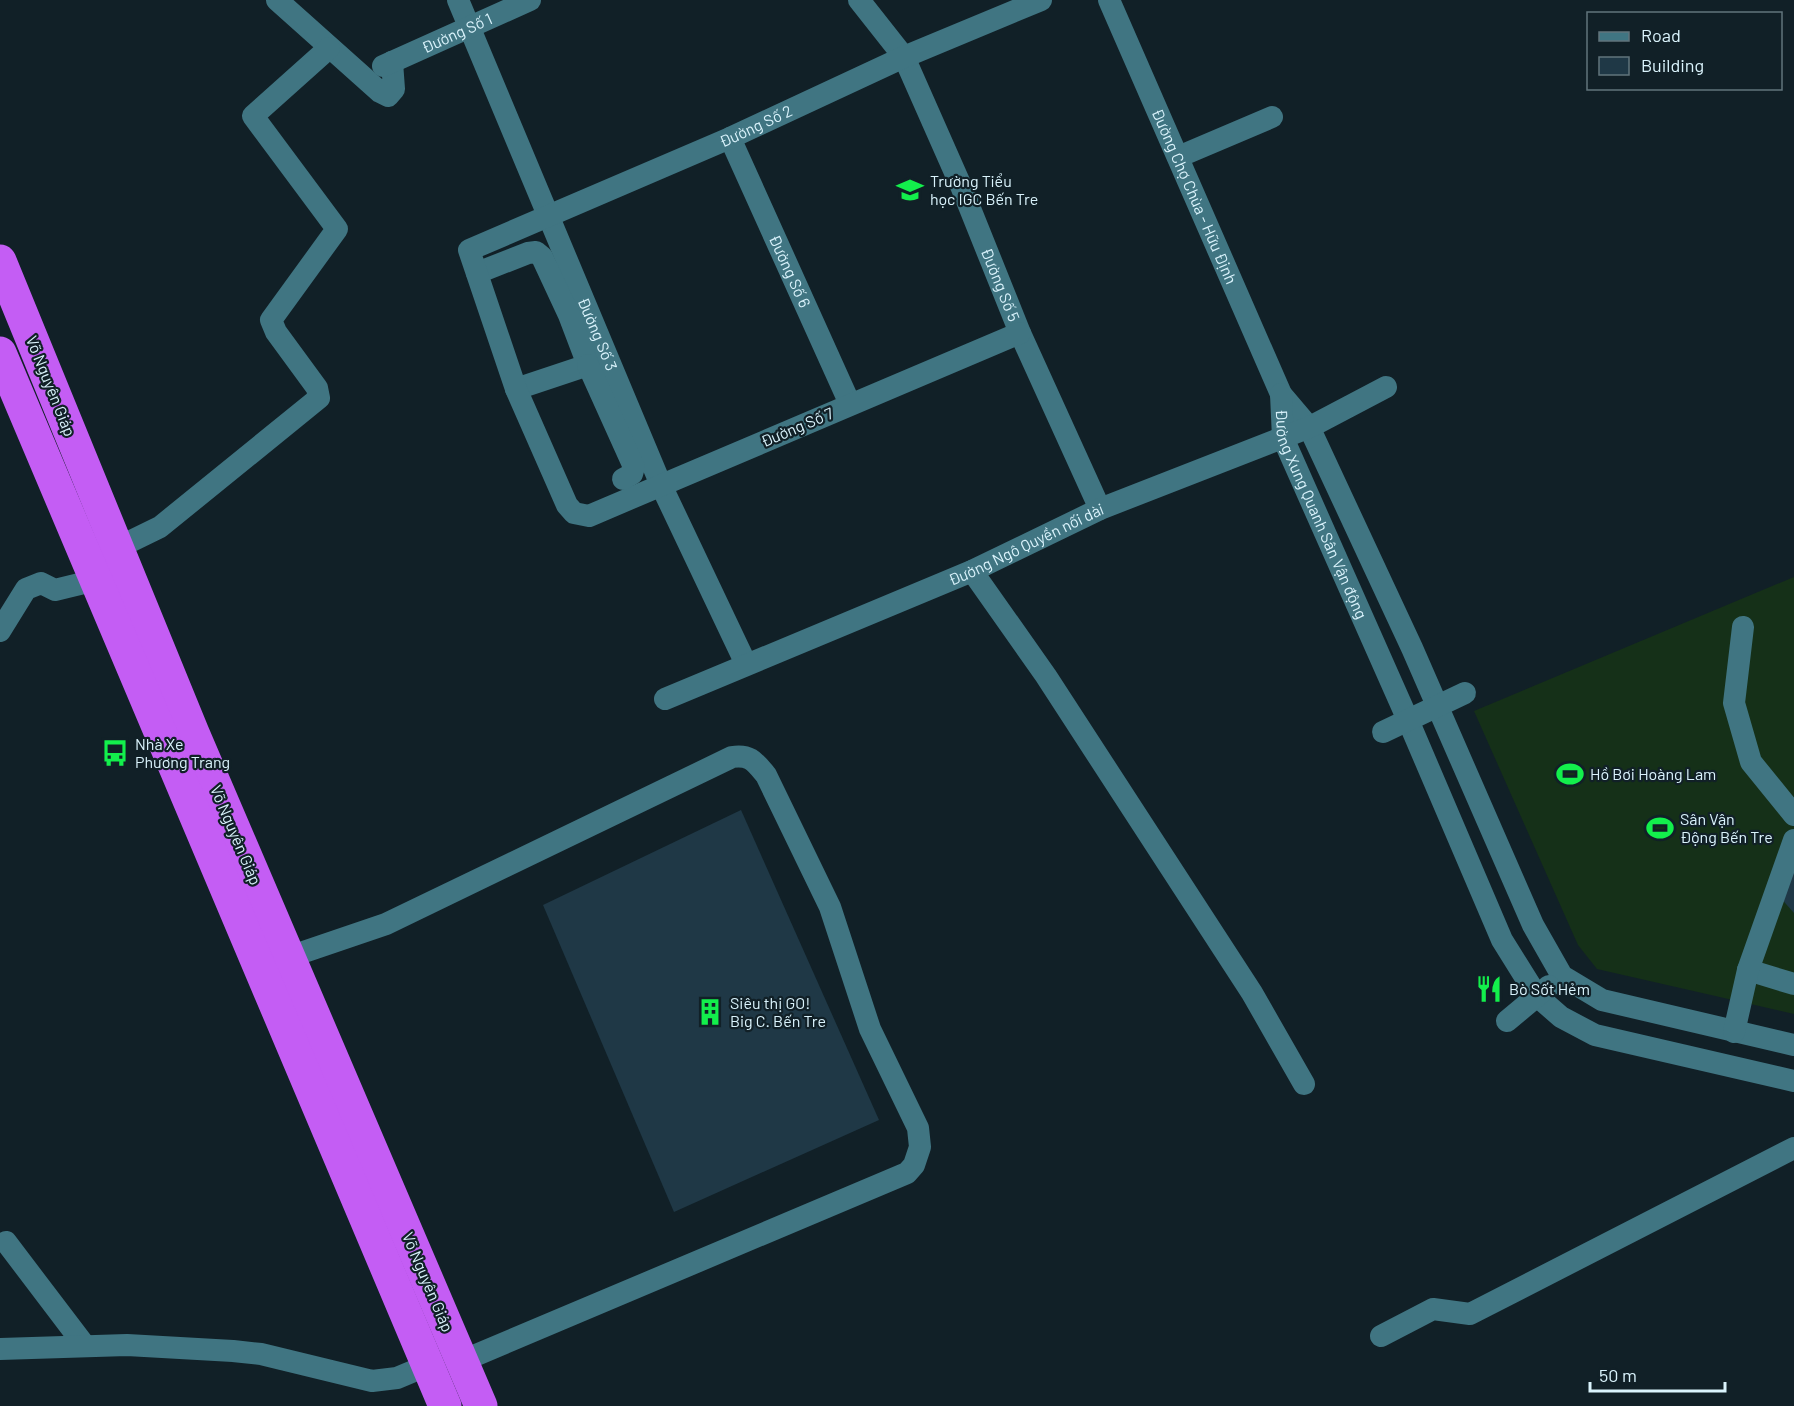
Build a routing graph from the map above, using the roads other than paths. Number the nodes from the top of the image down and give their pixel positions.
1 (278, 0) edge
2 (458, 0) edge
3 (530, 0) edge
4 (859, 0) edge
5 (1041, 0) edge
6 (1109, 0) edge
7 (470, 26) junction
8 (329, 48) junction
9 (904, 57) junction
10 (1272, 117) dead end
11 (730, 138) junction
12 (1178, 157) junction
13 (549, 215) junction
14 (0, 261) edge
15 (477, 273) junction
16 (1020, 333) junction
17 (0, 353) edge
18 (588, 365) junction
19 (1386, 387) dead end
20 (516, 389) junction
21 (1281, 394) junction
22 (850, 404) junction
23 (1309, 427) junction
24 (1283, 438) junction
25 (623, 479) dead end
26 (661, 485) junction
27 (1100, 509) junction
28 (117, 548) junction
29 (972, 570) junction
30 (96, 580) junction
31 (1743, 627) dead end
32 (0, 631) edge
33 (746, 664) junction
34 (1465, 693) dead end
35 (665, 699) dead end
36 (1437, 706) junction
37 (1408, 720) junction
38 (1383, 732) dead end
39 (179, 738) junction
40 (1794, 815) edge
41 (1794, 840) edge
42 (289, 957) junction
43 (1748, 970) junction
44 (1562, 976) junction
45 (1794, 984) edge
46 (1537, 996) junction
47 (1507, 1021) dead end
48 (1734, 1032) junction
49 (1794, 1045) edge
50 (1794, 1081) edge
51 (1304, 1084) dead end
52 (1794, 1148) edge
53 (6, 1242) dead end
54 (1381, 1336) dead end
55 (85, 1346) junction
56 (0, 1348) edge
57 (462, 1361) junction
58 (428, 1365) junction
59 (445, 1406) edge
60 (481, 1406) edge

1 - 8 street
2 - 7 street, Đường Số 3
3 - 7 street, Đường Số 1
4 - 9 street, Đường Số 5
5 - 9 street, Đường Số 2
6 - 12 street, Đường Chợ Chùa - Hữu Định
7 - 8 street, Đường Số 1
7 - 13 street, Đường Số 3
8 - 28 street
9 - 11 street, Đường Số 2
9 - 16 street, Đường Số 5
10 - 12 street
11 - 13 street, Đường Số 2
11 - 22 street, Đường Số 6
12 - 21 street, Đường Chợ Chùa - Hữu Định
13 - 15 street, Đường Số 2
13 - 26 street, Đường Số 3
14 - 28 highway, Võ Nguyên Giáp
15 - 18 street
15 - 20 street
16 - 22 street, Đường Số 7
16 - 27 street, Đường Số 5
17 - 30 highway, Võ Nguyên Giáp
18 - 20 street
18 - 25 street
19 - 23 street, Đường Ngô Quyền nối dài
20 - 26 street, Đường Số 7
21 - 23 street, Đường Xung Quanh Sân Vận động
21 - 24 street, Đường Xung Quanh Sân Vận động
22 - 26 street, Đường Số 7
23 - 24 street, Đường Ngô Quyền nối dài
23 - 36 street, Đường Xung Quanh Sân Vận động
24 - 27 street, Đường Ngô Quyền nối dài
24 - 37 street, Đường Xung Quanh Sân Vận động
26 - 33 street, Đường Số 3
27 - 29 street, Đường Ngô Quyền nối dài
28 - 39 highway, Võ Nguyên Giáp
29 - 33 street, Đường Ngô Quyền nối dài
29 - 51 street
30 - 32 street
30 - 39 highway, Võ Nguyên Giáp
31 - 40 street
33 - 35 street, Đường Ngô Quyền nối dài
34 - 36 street
36 - 37 street
36 - 44 street, Đường Xung Quanh Sân Vận động
37 - 38 street
37 - 46 street, Đường Xung Quanh Sân Vận động
39 - 42 highway, Võ Nguyên Giáp
39 - 58 highway, Võ Nguyên Giáp
41 - 43 street
42 - 57 highway, Võ Nguyên Giáp
42 - 57 street
43 - 45 street
43 - 48 street
44 - 46 street
44 - 48 street, Đường Xung Quanh Sân Vận động
46 - 47 street
46 - 50 street, Đường Xung Quanh Sân Vận động
48 - 49 street, Đường Xung Quanh Sân Vận động
52 - 54 street
53 - 55 street
55 - 56 street
55 - 58 street
57 - 60 highway, Võ Nguyên Giáp
58 - 59 highway, Võ Nguyên Giáp

